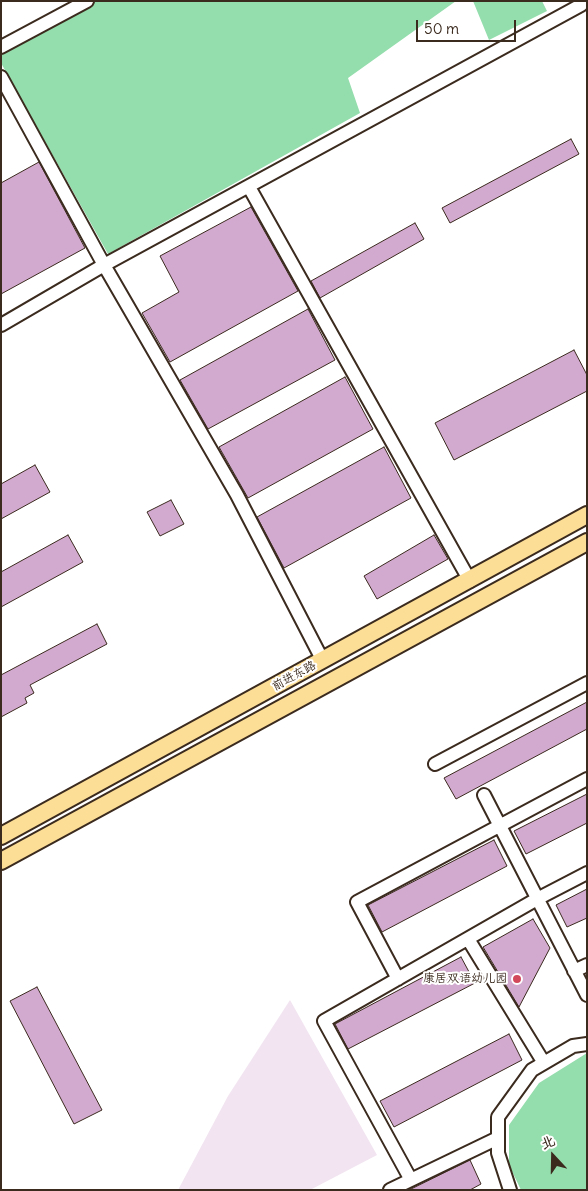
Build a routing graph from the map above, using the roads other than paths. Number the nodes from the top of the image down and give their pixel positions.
1 (86, 1) edge
2 (582, 7) edge
3 (1, 47) edge
4 (1, 77) edge
5 (249, 187) junction
6 (104, 265) junction
7 (1, 325) edge
8 (587, 516) edge
9 (587, 542) edge
10 (470, 581) junction
11 (323, 660) junction
12 (587, 683) edge
13 (435, 764) dead end
14 (587, 779) edge
15 (484, 795) dead end
16 (499, 825) junction
17 (1, 836) edge
18 (1, 861) edge
19 (587, 873) edge
20 (537, 899) junction
21 (468, 939) junction
22 (587, 965) edge
23 (574, 971) junction
24 (398, 979) junction
25 (587, 995) edge
26 (587, 1044) edge
27 (544, 1063) junction
28 (498, 1138) junction
29 (411, 1180) junction
30 (390, 1190) edge
31 (510, 1190) edge

1 - 3 street
2 - 5 street
4 - 6 street
5 - 6 street
5 - 10 street
6 - 7 street
6 - 11 street
8 - 10 main road, 前进东路
9 - 18 main road, 前进东路
10 - 11 main road, 前进东路
11 - 17 main road, 前进东路
12 - 13 street
14 - 16 street
15 - 16 street
16 - 20 street
16 - 24 street
19 - 20 street
20 - 21 street
20 - 23 street
21 - 24 street
21 - 27 street
22 - 23 street
23 - 25 street
24 - 29 street
26 - 27 street
27 - 28 street
28 - 29 street
28 - 31 street
29 - 30 street

